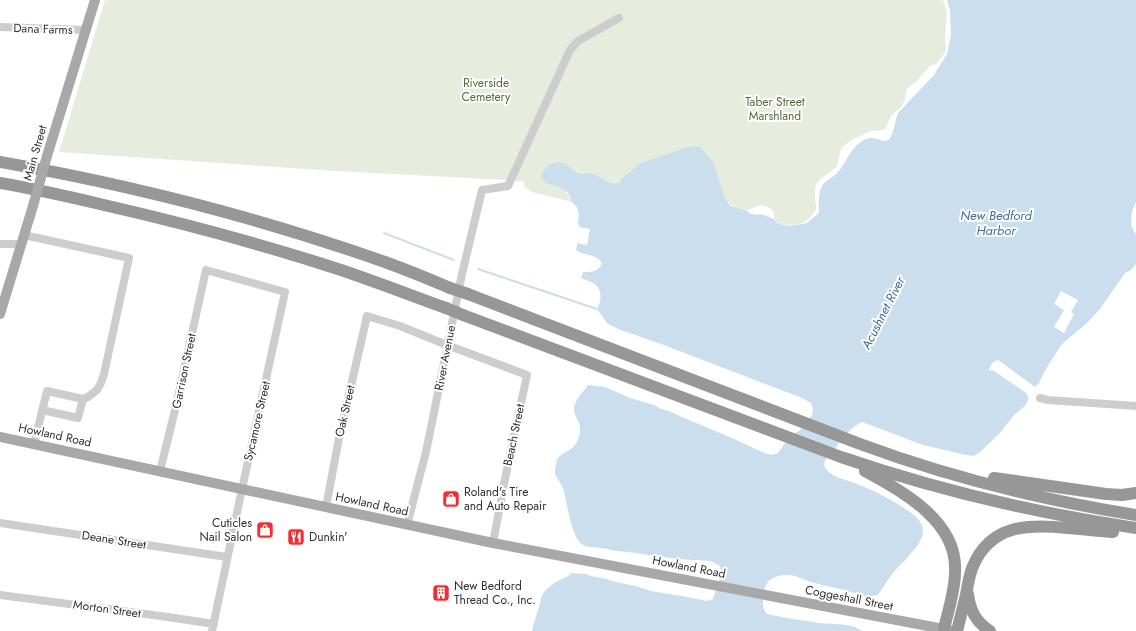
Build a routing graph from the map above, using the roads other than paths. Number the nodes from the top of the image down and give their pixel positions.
1 (95, 0) edge
2 (619, 18) dead end
3 (0, 27) edge
4 (86, 30) junction
5 (0, 162) edge
6 (0, 184) edge
7 (22, 239) junction
8 (0, 244) edge
9 (206, 270) joint
10 (0, 314) edge
11 (447, 346) junction
12 (1040, 398) dead end
13 (83, 399) junction
14 (1136, 406) edge
15 (42, 410) junction
16 (0, 437) edge
17 (34, 444) junction
18 (841, 458) junction
19 (912, 462) junction
20 (160, 471) junction
21 (242, 489) junction
22 (1136, 493) edge
23 (326, 507) junction
24 (1136, 515) edge
25 (0, 523) edge
26 (407, 525) junction
27 (1136, 528) edge
28 (1136, 534) edge
29 (492, 543) junction
30 (228, 558) junction
31 (969, 578) junction
32 (739, 590) joint
33 (0, 595) edge
34 (213, 628) edge
35 (947, 630) edge
36 (957, 631) edge
37 (990, 631) edge

1 - 4 main road, Main Street
2 - 11 street, River Avenue
3 - 4 street, Dana Farms
4 - 7 main road, Main Street, bridge
5 - 19 highway, bridge
6 - 18 highway, bridge
7 - 8 street
7 - 10 main road, Main Street
7 - 13 street
9 - 20 street, Garrison Street
9 - 21 street, Sycamore Street
11 - 23 street, Oak Street
11 - 26 street, River Avenue
11 - 29 street, Beach Street
12 - 14 street
13 - 15 street
13 - 15 street
15 - 17 street
16 - 17 main road, Howland Road
17 - 20 main road, Howland Road
18 - 27 highway
18 - 35 highway
19 - 22 highway
19 - 24 highway
20 - 21 main road, Howland Road
21 - 23 main road, Howland Road
21 - 30 street, Sycamore Street
23 - 26 main road, Howland Road
25 - 30 street, Deane Street
26 - 29 main road, Howland Road
28 - 31 highway
29 - 32 main road, Howland Road
30 - 34 street, Sycamore Street
31 - 36 highway
31 - 37 highway
32 - 35 main road, Coggeshall Street
33 - 34 street, Morton Street

